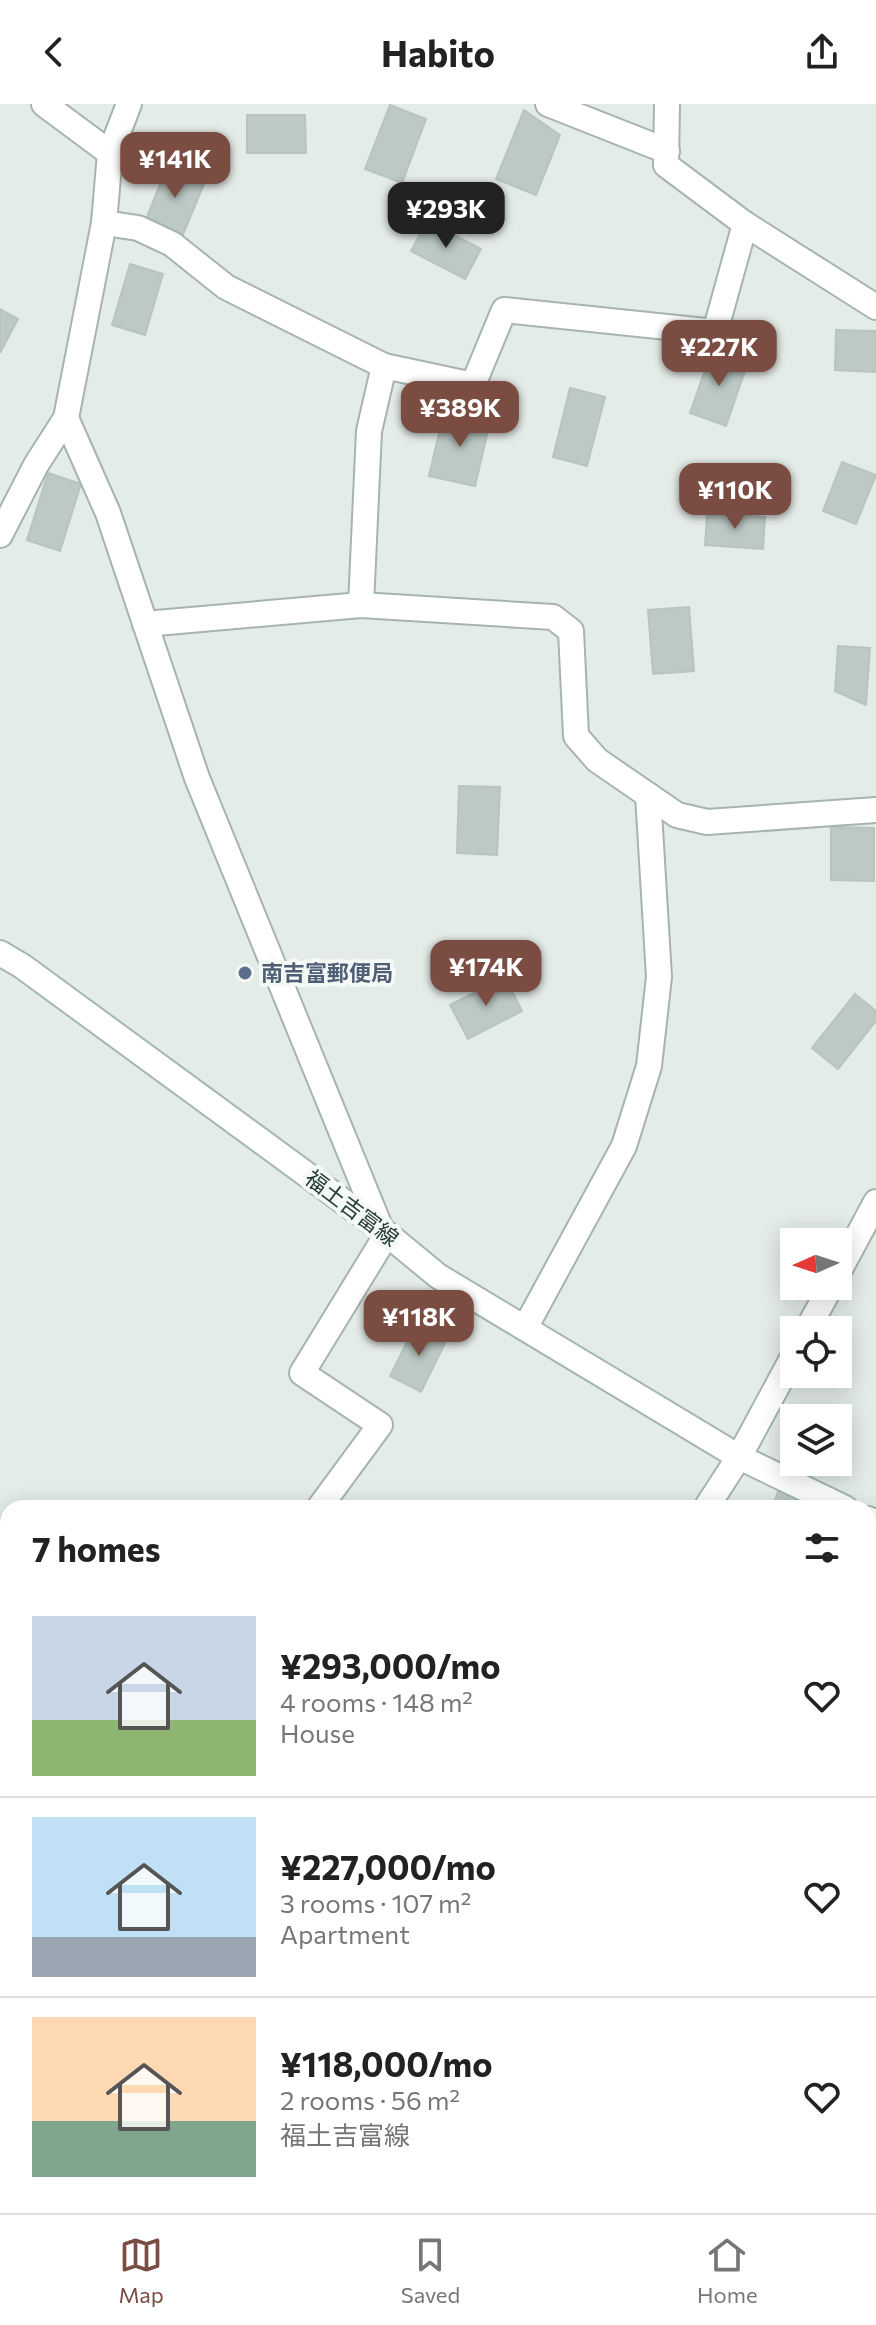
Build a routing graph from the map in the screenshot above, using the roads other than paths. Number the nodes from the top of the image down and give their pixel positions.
1 (44, 104) edge
2 (129, 104) edge
3 (548, 104) edge
4 (667, 104) edge
5 (667, 151) junction
6 (110, 153) junction
7 (104, 223) junction
8 (745, 224) junction
9 (876, 307) edge
10 (384, 366) junction
11 (66, 418) junction
12 (0, 535) edge
13 (361, 605) junction
14 (145, 624) junction
15 (648, 795) junction
16 (876, 810) edge
17 (0, 953) edge
18 (876, 1202) edge
19 (384, 1232) junction
20 (852, 1247) edge
21 (525, 1328) junction
22 (780, 1381) edge
23 (739, 1457) junction
24 (325, 1500) edge
25 (711, 1500) edge
26 (828, 1500) edge

1 - 6 street
2 - 6 street
3 - 5 street
4 - 5 street
5 - 8 street
6 - 7 street
7 - 10 street
7 - 11 street
8 - 9 street
8 - 10 street
10 - 13 street
11 - 12 street
11 - 14 street
13 - 14 street
13 - 15 street
14 - 19 street
15 - 16 street
15 - 21 street
17 - 19 street, 福土吉富線
18 - 20 street
19 - 21 street, 福土吉富線
19 - 24 street
21 - 23 street, 福土吉富線
22 - 23 street
23 - 25 street
23 - 26 street, 福土吉富線

